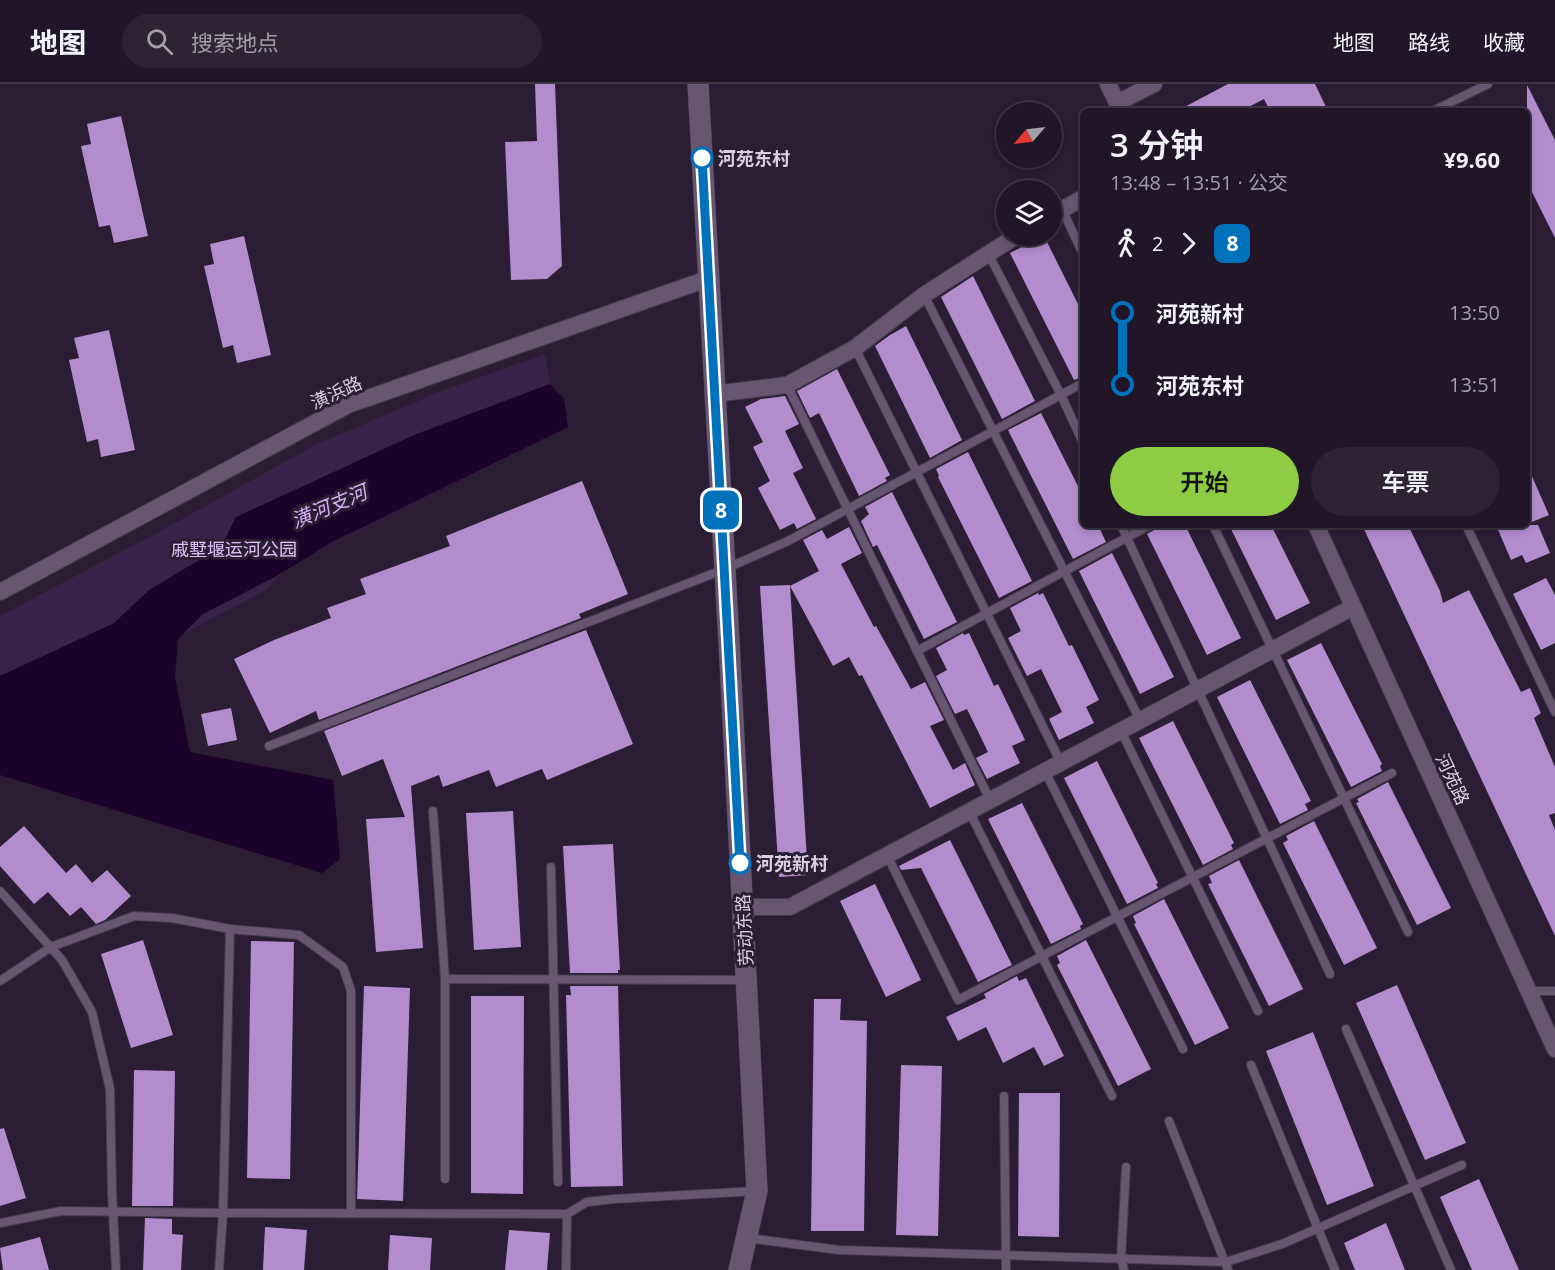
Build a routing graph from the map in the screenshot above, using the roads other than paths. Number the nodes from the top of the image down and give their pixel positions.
1 (698, 84) edge
2 (1108, 84) edge
3 (1154, 84) edge
4 (1488, 84) edge
5 (1119, 107) edge
6 (1439, 108) edge
7 (1080, 200) edge
8 (1062, 209) edge
9 (1062, 220) edge
10 (998, 246) edge
11 (1080, 249) edge
12 (988, 252) junction
13 (710, 278) junction
14 (924, 295) junction
15 (855, 348) junction
16 (787, 385) junction
17 (1080, 385) edge
18 (714, 394) junction
19 (1061, 395) junction
20 (993, 432) junction
21 (1080, 436) edge
22 (917, 472) junction
23 (848, 509) junction
24 (1122, 528) edge
25 (1144, 528) edge
26 (1215, 528) edge
27 (1317, 528) edge
28 (1467, 528) edge
29 (1126, 538) junction
30 (725, 569) junction
31 (1064, 572) junction
32 (0, 592) edge
33 (1353, 608) junction
34 (987, 613) junction
35 (1274, 650) junction
36 (917, 651) junction
37 (1197, 691) junction
38 (1555, 712) edge
39 (1140, 720) junction
40 (1121, 731) junction
41 (268, 746) dead end
42 (1061, 763) junction
43 (1045, 771) junction
44 (1392, 773) dead end
45 (1344, 798) junction
46 (990, 800) junction
47 (433, 811) dead end
48 (969, 811) junction
49 (1267, 838) junction
50 (887, 855) junction
51 (551, 867) dead end
52 (1193, 877) junction
53 (0, 891) edge
54 (743, 907) junction
55 (1117, 917) junction
56 (230, 929) junction
57 (1408, 932) dead end
58 (51, 947) junction
59 (1042, 956) junction
60 (1330, 974) dead end
61 (445, 979) junction
62 (554, 980) junction
63 (746, 980) junction
64 (0, 981) edge
65 (1528, 991) junction
66 (1555, 991) edge
67 (1258, 1011) dead end
68 (1346, 1029) dead end
69 (1183, 1049) dead end
70 (1555, 1049) edge
71 (1251, 1065) dead end
72 (1004, 1096) dead end
73 (1112, 1096) dead end
74 (1168, 1121) dead end
75 (1462, 1165) dead end
76 (1126, 1167) dead end
77 (445, 1179) dead end
78 (558, 1182) dead end
79 (1414, 1186) junction
80 (757, 1191) junction
81 (113, 1212) junction
82 (223, 1213) junction
83 (351, 1213) junction
84 (567, 1214) junction
85 (0, 1223) edge
86 (1318, 1229) junction
87 (747, 1238) junction
88 (1006, 1254) junction
89 (1120, 1258) junction
90 (1227, 1266) edge
91 (117, 1270) edge
92 (219, 1270) edge
93 (566, 1270) edge
94 (739, 1270) edge
95 (1006, 1270) edge
96 (1124, 1270) edge
97 (1335, 1270) edge
98 (1451, 1270) edge

1 - 13 street, 劳动东路
2 - 5 street
3 - 5 street
4 - 6 lane
7 - 8 street
9 - 11 lane
10 - 12 street
12 - 14 street
12 - 19 lane
13 - 18 street, 劳动东路
13 - 32 street, 潢浜路
14 - 15 street
14 - 20 lane
15 - 16 street
15 - 22 lane
16 - 18 street
16 - 23 lane
17 - 19 lane
18 - 30 street, 劳动东路
19 - 20 lane
19 - 21 lane
20 - 22 lane
20 - 31 lane
22 - 23 lane
22 - 34 lane
23 - 30 lane
23 - 36 lane
24 - 29 lane
25 - 29 lane
26 - 35 lane
27 - 33 street, 河苑路
28 - 38 lane
29 - 31 lane
29 - 37 lane
30 - 41 lane
30 - 54 street, 劳动东路
31 - 34 lane
31 - 39 lane
33 - 35 street
33 - 65 street, 河苑路
34 - 36 lane
34 - 42 lane
35 - 37 street
35 - 45 lane
36 - 46 lane
37 - 39 street
37 - 49 lane
39 - 40 street
40 - 42 street
40 - 52 lane
42 - 43 street
43 - 46 street
43 - 55 lane
44 - 45 lane
45 - 49 lane
45 - 57 lane
46 - 48 street
47 - 61 lane
48 - 50 street
48 - 59 lane
49 - 52 lane
49 - 60 lane
50 - 54 street
50 - 59 lane
51 - 62 lane
52 - 55 lane
52 - 67 lane
53 - 58 lane
54 - 63 street, 劳动东路
55 - 59 lane
55 - 69 lane
56 - 58 lane
56 - 82 lane
56 - 83 lane
58 - 64 lane
58 - 81 lane
59 - 73 lane
61 - 62 lane
61 - 77 lane
62 - 63 lane
62 - 78 lane
63 - 80 street, 劳动东路
65 - 66 lane
65 - 70 street, 河苑路
68 - 79 lane
71 - 86 lane
72 - 88 lane
74 - 90 lane
75 - 79 lane
76 - 89 lane
79 - 86 lane
79 - 98 lane
80 - 84 lane
80 - 87 street, 劳动东路
81 - 82 lane
81 - 85 lane
81 - 91 lane
82 - 83 lane
82 - 92 lane
83 - 84 lane
84 - 93 lane
86 - 90 lane
86 - 97 lane
87 - 88 lane
87 - 94 street, 劳动东路
88 - 89 lane
88 - 95 lane
89 - 90 lane
89 - 96 lane

